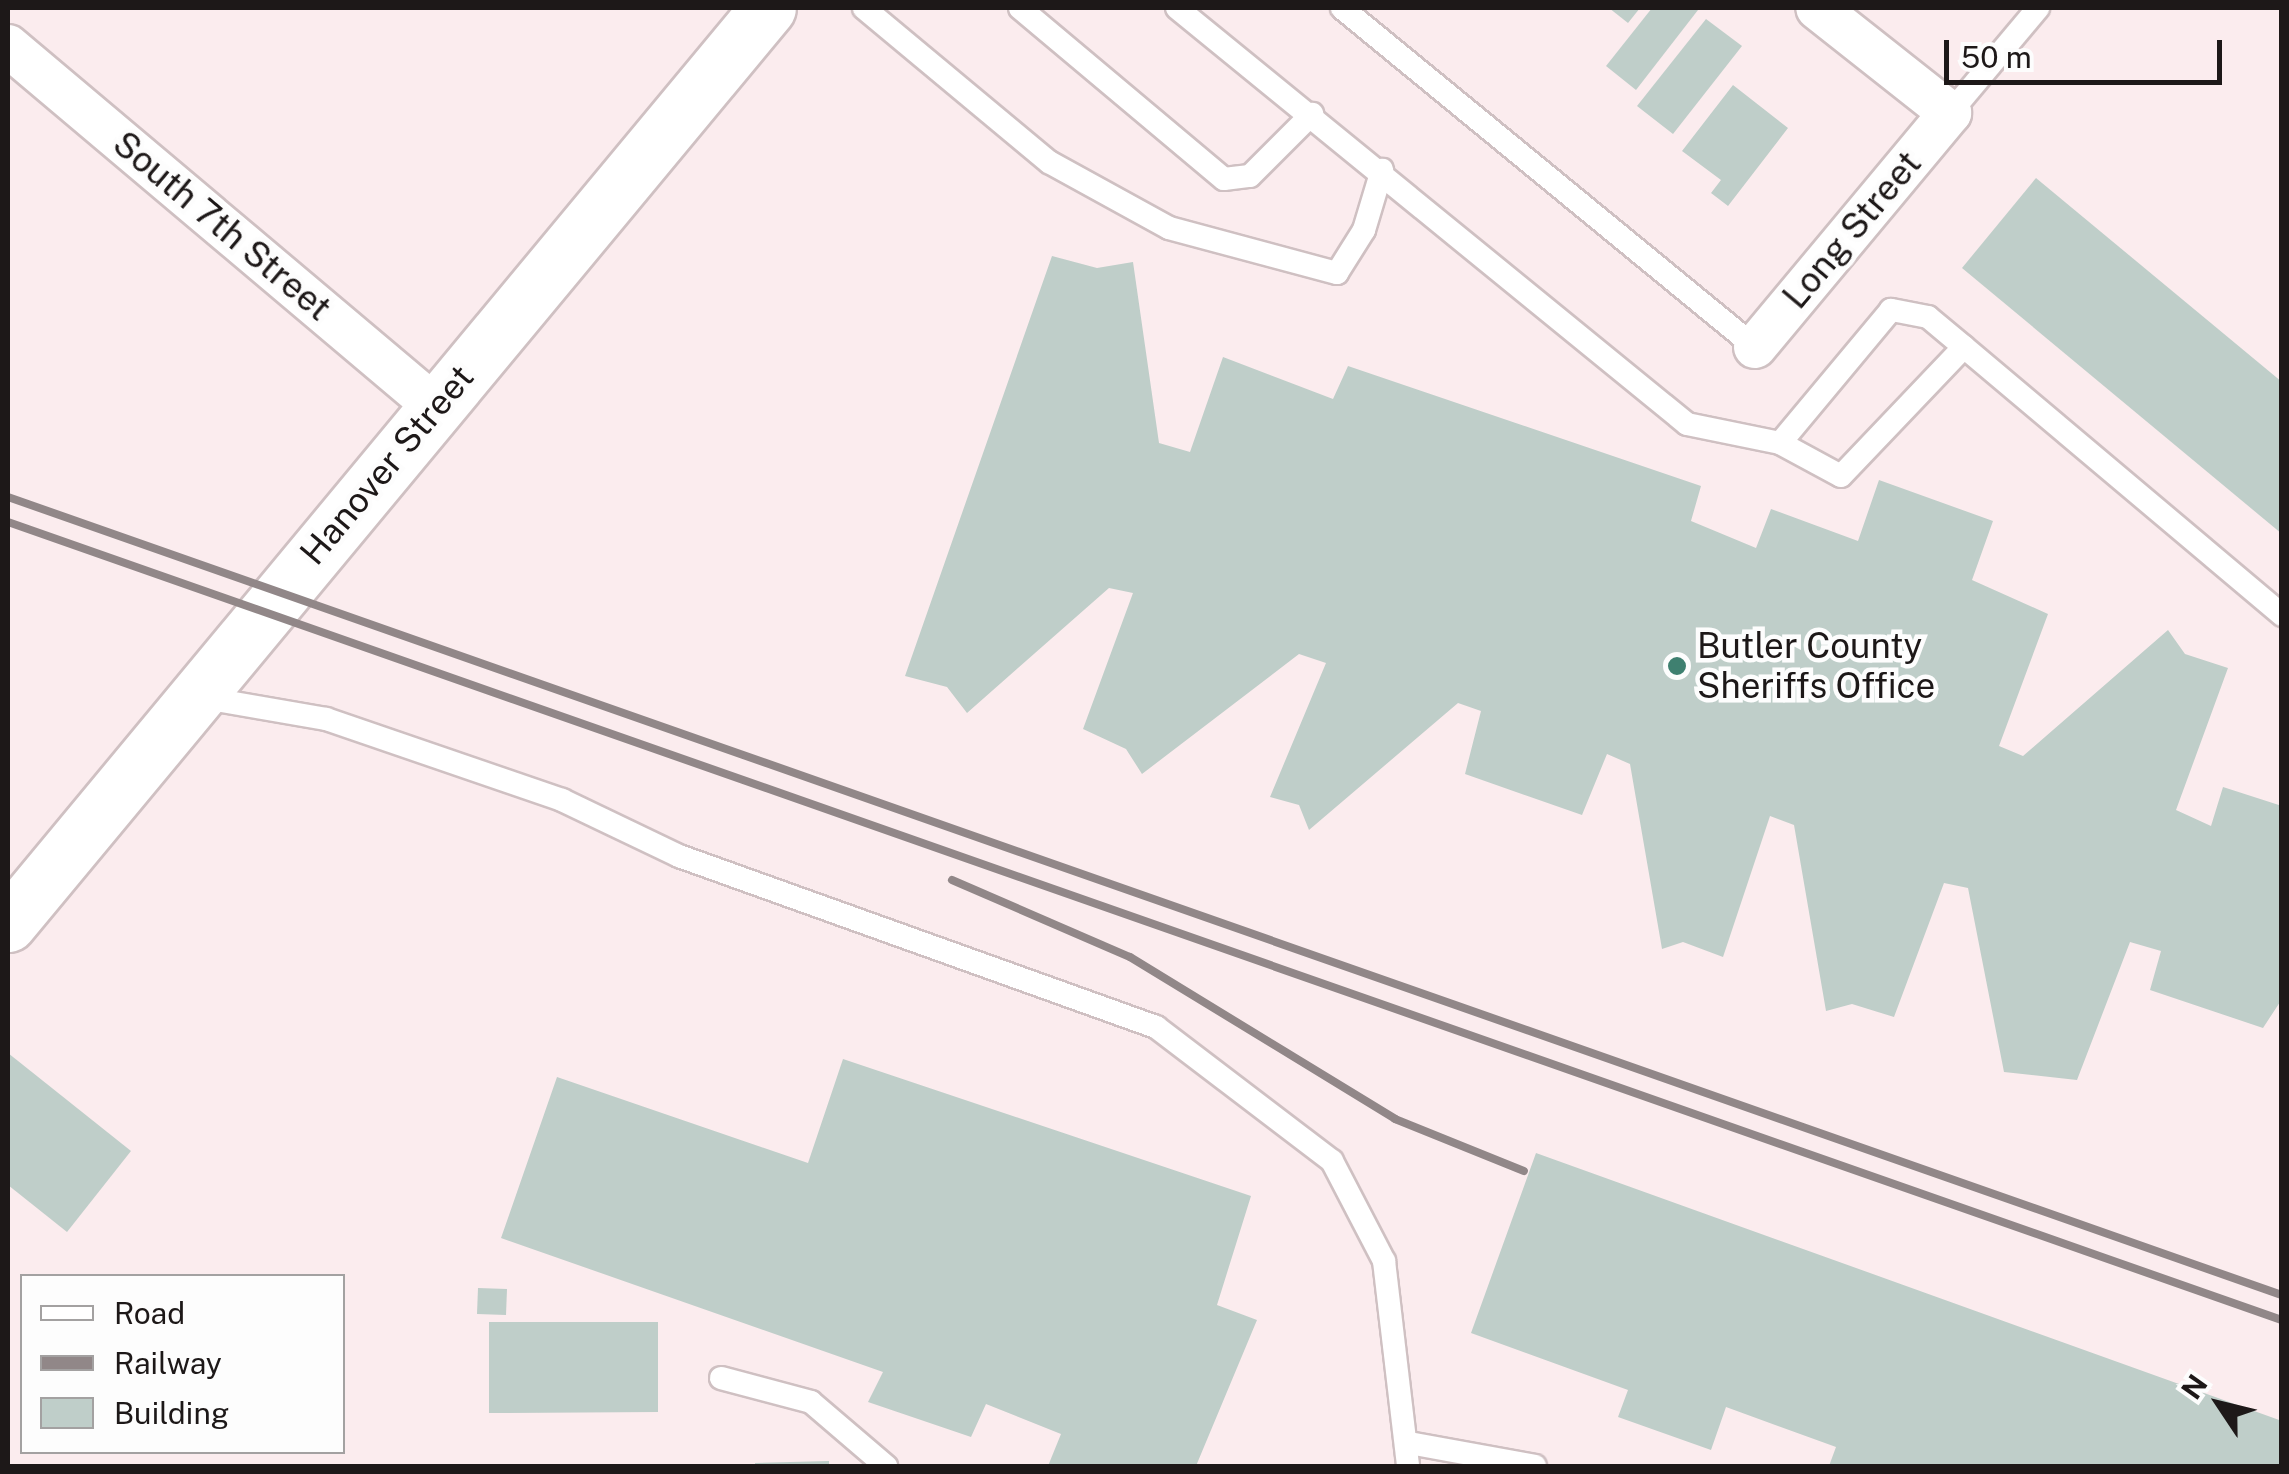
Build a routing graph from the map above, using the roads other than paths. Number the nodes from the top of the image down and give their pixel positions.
1 (768, 8) edge
2 (864, 8) edge
3 (1020, 8) edge
4 (1177, 8) edge
5 (1342, 8) edge
6 (1817, 8) edge
7 (2038, 8) edge
8 (8, 46) edge
9 (1950, 113) junction
10 (1312, 114) junction
11 (1382, 170) junction
12 (1754, 347) joint
13 (1964, 348) junction
14 (436, 406) junction
15 (1780, 443) junction
16 (2282, 614) edge
17 (196, 696) junction
18 (8, 924) edge
19 (721, 1378) dead end
20 (1409, 1455) edge
21 (886, 1466) edge
22 (1535, 1466) edge

1 - 14 street, Hanover Street
2 - 11 lane
3 - 10 lane
4 - 10 lane
5 - 12 lane
6 - 9 street
7 - 9 lane
8 - 14 street, South 7th Street
9 - 12 street, Long Street
10 - 11 lane
11 - 15 lane
13 - 15 lane
13 - 15 lane
13 - 16 lane
14 - 17 street, Hanover Street
17 - 18 street, Hanover Street
17 - 20 lane
19 - 21 lane
20 - 22 lane

